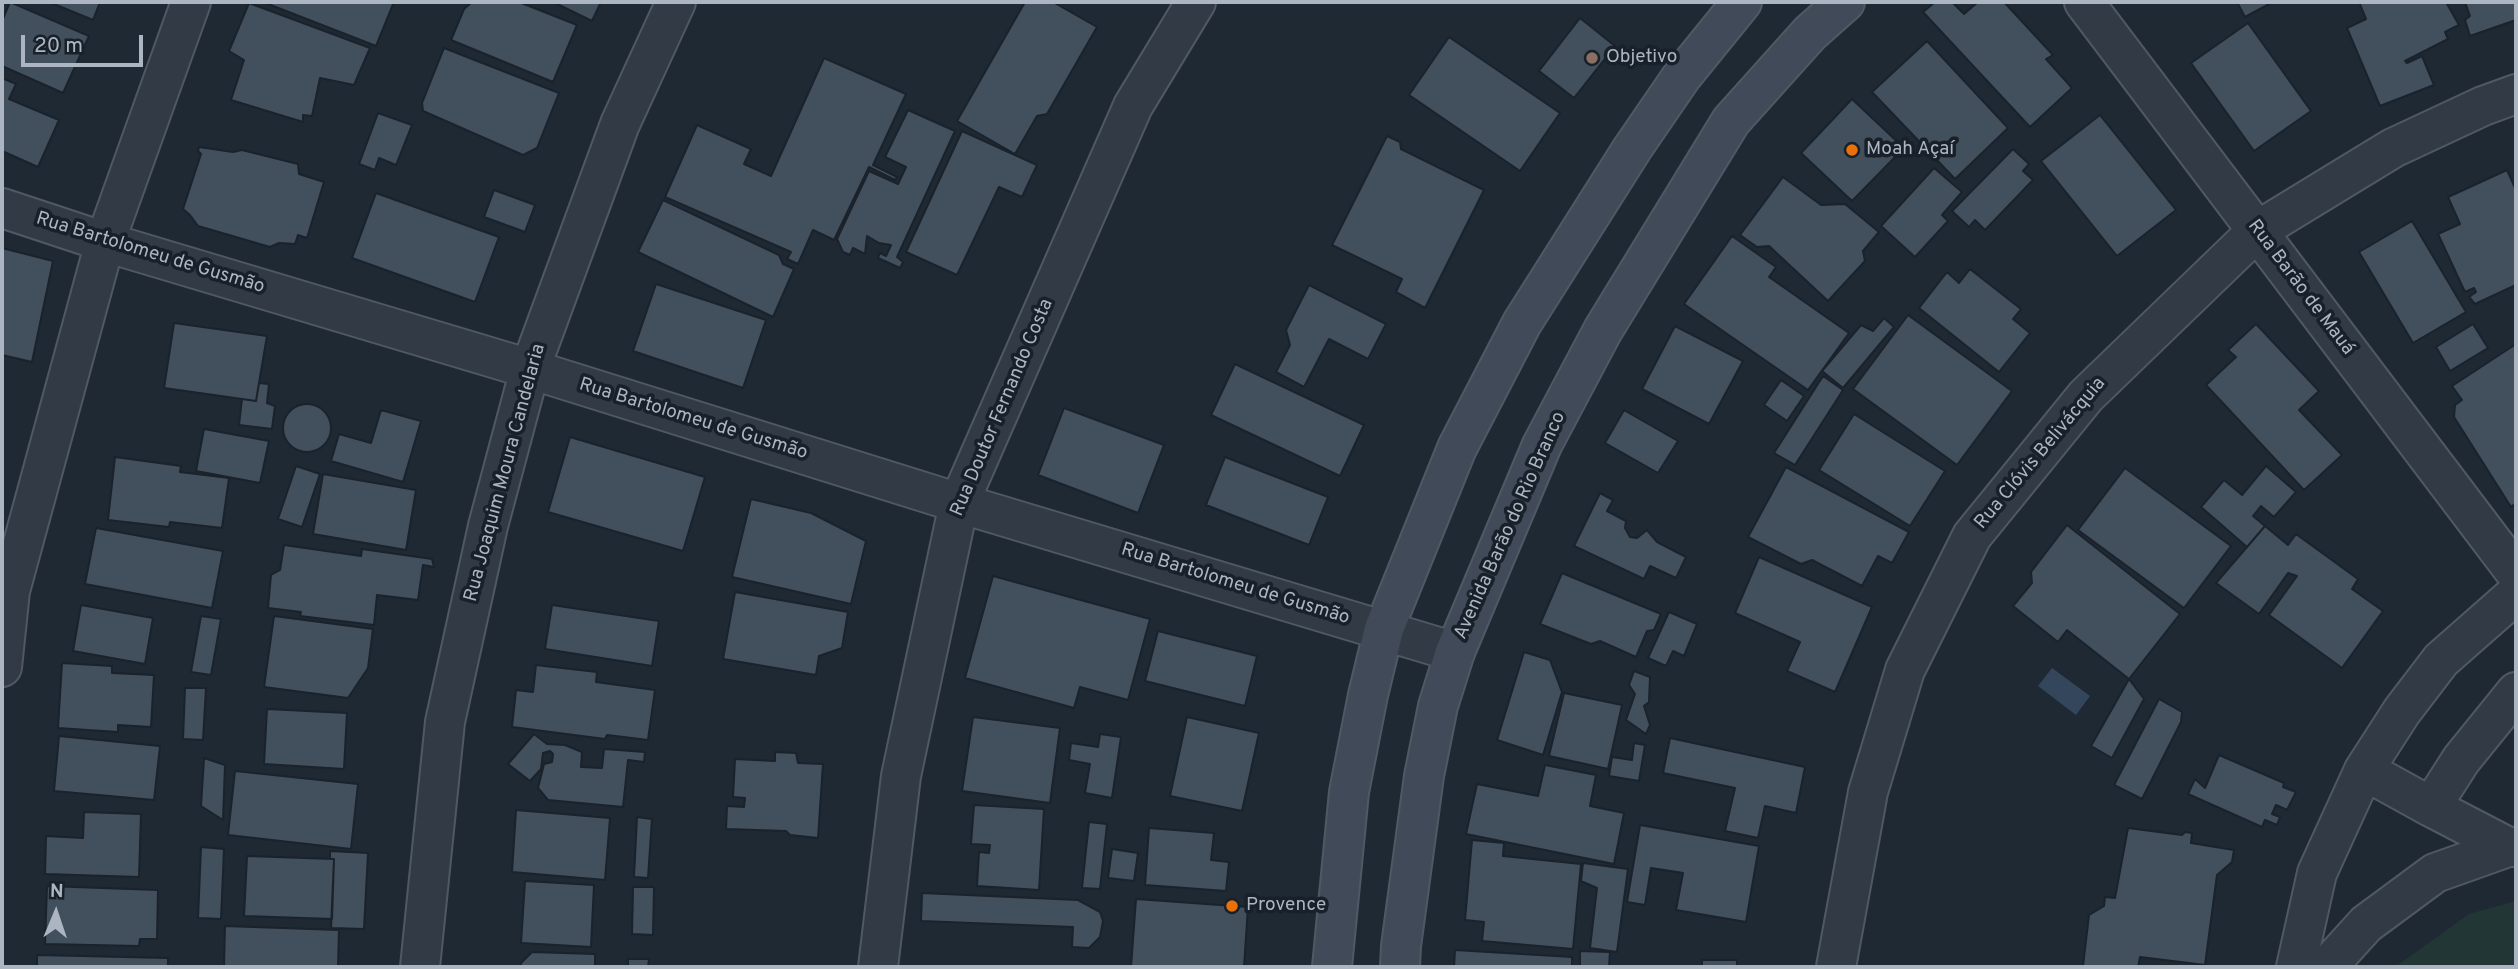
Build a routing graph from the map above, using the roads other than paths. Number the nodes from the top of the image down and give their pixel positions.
1 (191, 2) edge
2 (676, 2) edge
3 (1196, 2) edge
4 (1742, 2) edge
5 (1845, 2) edge
6 (2084, 2) edge
7 (2516, 94) edge
8 (2, 208) edge
9 (2257, 231) junction
10 (105, 242) junction
11 (530, 369) junction
12 (959, 503) junction
13 (2516, 573) edge
14 (2516, 594) edge
15 (1384, 629) junction
16 (1455, 652) junction
17 (2, 667) edge
18 (2516, 692) edge
19 (2364, 770) junction
20 (2431, 807) junction
21 (2512, 847) edge
22 (420, 967) edge
23 (878, 967) edge
24 (1332, 967) edge
25 (1400, 967) edge
26 (1836, 967) edge
27 (2296, 967) edge
28 (2327, 967) edge

1 - 10 street
2 - 11 street, Rua Joaquim Moura Candelaria
3 - 12 street, Rua Doutor Fernando Costa
4 - 15 main road
5 - 16 main road, Avenida Barão do Rio Branco
6 - 9 street, Rua Barão de Mauá
7 - 9 street, Rua Clóvis Belivácquia
8 - 10 street, Rua Bartolomeu de Gusmão
9 - 13 street, Rua Barão de Mauá
9 - 26 street, Rua Clóvis Belivácquia
10 - 11 street, Rua Bartolomeu de Gusmão
10 - 17 street
11 - 12 street, Rua Bartolomeu de Gusmão
11 - 22 street, Rua Joaquim Moura Candelaria
12 - 15 street, Rua Bartolomeu de Gusmão
12 - 23 street, Rua Doutor Fernando Costa
14 - 19 street
15 - 16 street, Rua Bartolomeu de Gusmão
15 - 24 main road
16 - 25 main road, Avenida Barão do Rio Branco
18 - 20 street
19 - 20 street
19 - 27 street
20 - 21 street
21 - 28 street

